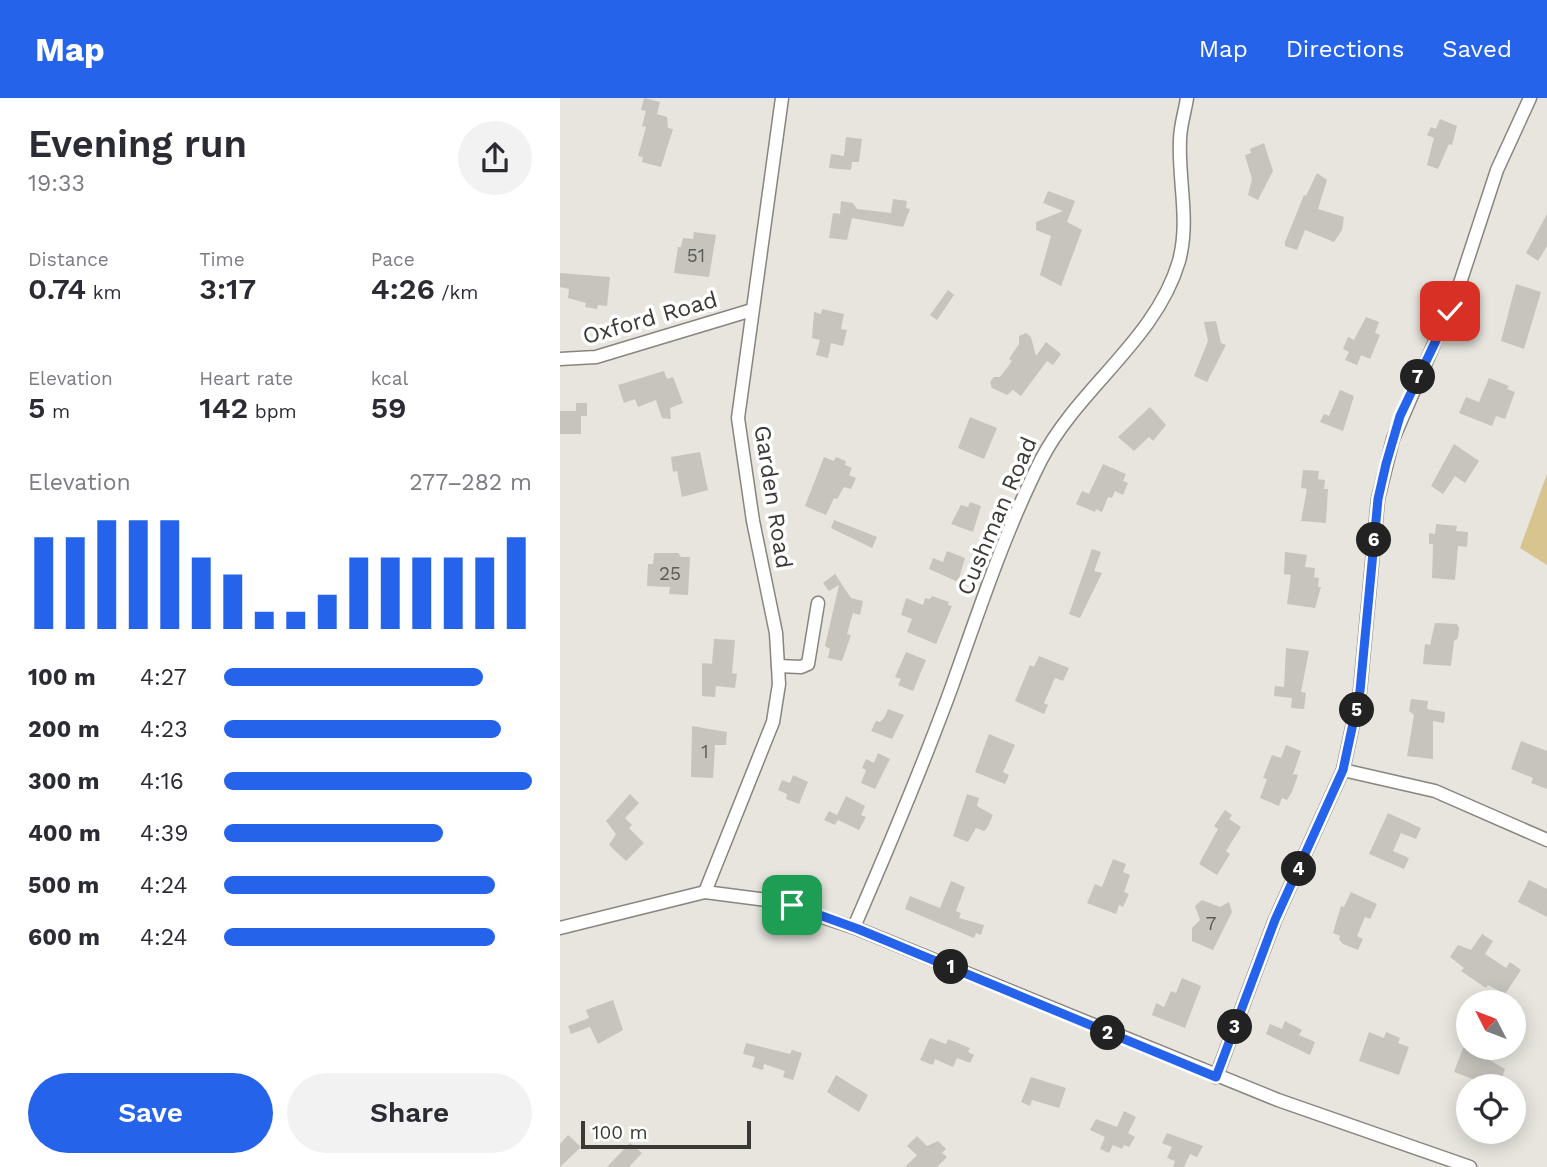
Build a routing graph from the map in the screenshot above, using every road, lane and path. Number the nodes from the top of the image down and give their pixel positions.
1 (782, 98) edge
2 (1187, 98) edge
3 (1530, 98) edge
4 (752, 310) junction
5 (560, 359) edge
6 (818, 603) dead end
7 (778, 666) junction
8 (1343, 770) junction
9 (1547, 840) edge
10 (705, 892) junction
11 (854, 927) junction
12 (560, 928) edge
13 (1216, 1077) junction
14 (1470, 1167) edge

1 - 4 street, Garden Road
2 - 11 street, Cushman Road
3 - 8 street
4 - 5 street, Oxford Road
4 - 7 street, Garden Road
6 - 7 street
7 - 10 street, Garden Road
8 - 9 street
8 - 13 street
10 - 11 street
10 - 12 street
11 - 13 street
13 - 14 street

